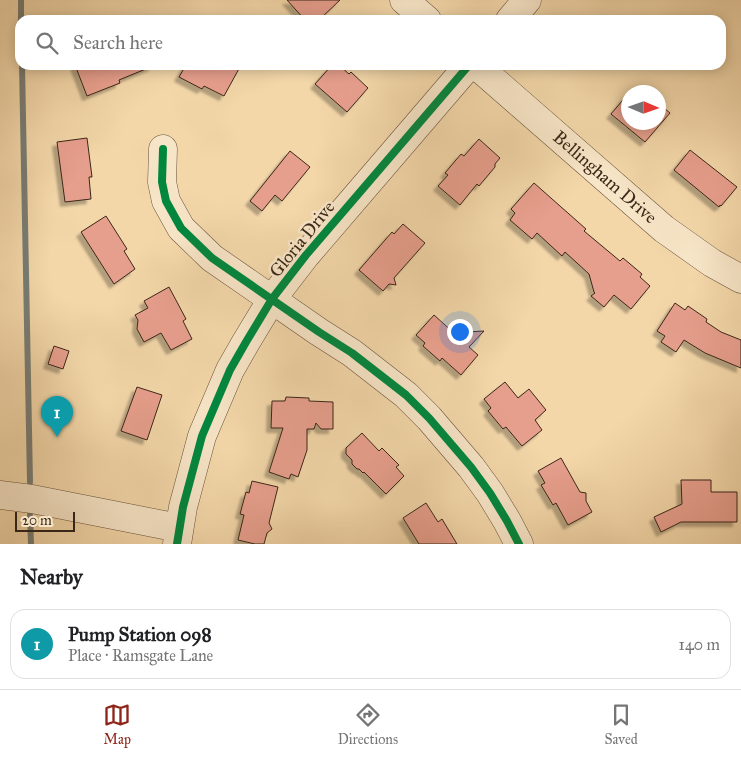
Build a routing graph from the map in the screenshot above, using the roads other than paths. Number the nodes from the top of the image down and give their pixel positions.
1 (404, 0) edge
2 (527, 0) edge
3 (421, 15) edge
4 (514, 15) edge
5 (465, 70) edge
6 (482, 70) edge
7 (163, 149) dead end
8 (741, 280) edge
9 (272, 299) junction
10 (0, 495) edge
11 (178, 536) edge
12 (519, 544) edge

1 - 3 street
2 - 4 street
5 - 9 street, Gloria Drive
6 - 8 street, Bellingham Drive
7 - 9 street
9 - 11 street, Gloria Drive
9 - 12 street
10 - 11 street

